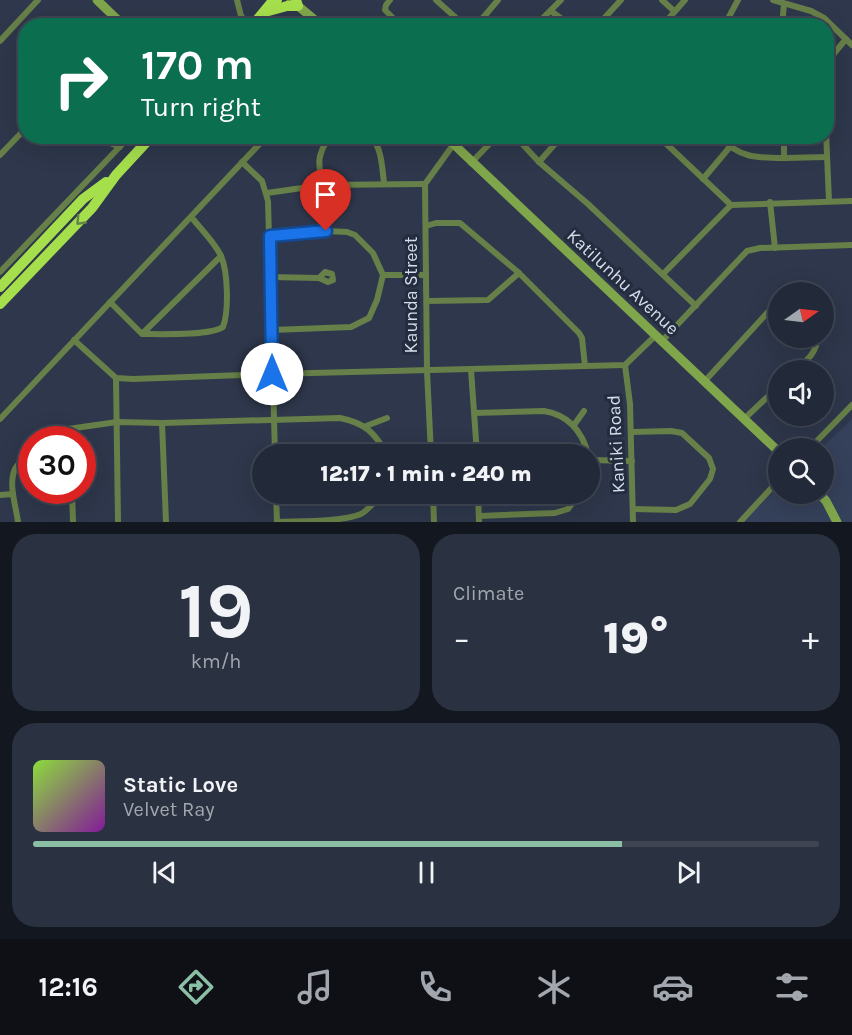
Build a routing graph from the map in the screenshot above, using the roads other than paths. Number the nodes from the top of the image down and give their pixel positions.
1 (38, 0) edge
2 (97, 0) edge
3 (237, 0) edge
4 (390, 0) edge
5 (498, 0) edge
6 (561, 0) edge
7 (621, 0) edge
8 (663, 0) edge
9 (685, 0) edge
10 (738, 0) edge
11 (773, 0) edge
12 (439, 1) edge
13 (295, 2) edge
14 (271, 4) edge
15 (784, 4) junction
16 (551, 11) junction
17 (674, 11) junction
18 (21, 18) edge
19 (116, 18) edge
20 (243, 18) edge
21 (258, 18) edge
22 (313, 18) edge
23 (393, 18) edge
24 (457, 18) edge
25 (483, 18) edge
26 (544, 18) edge
27 (560, 18) edge
28 (604, 18) edge
29 (668, 18) edge
30 (728, 18) edge
31 (783, 18) edge
32 (824, 18) edge
33 (18, 21) edge
34 (834, 28) edge
35 (846, 39) junction
36 (0, 40) edge
37 (852, 45) edge
38 (834, 53) edge
39 (18, 136) edge
40 (112, 144) edge
41 (123, 144) edge
42 (145, 144) edge
43 (259, 144) edge
44 (324, 144) edge
45 (377, 144) edge
46 (453, 144) joint
47 (489, 144) edge
48 (522, 144) edge
49 (555, 144) edge
50 (667, 144) edge
51 (726, 144) edge
52 (784, 144) edge
53 (826, 144) edge
54 (120, 147) junction
55 (729, 148) junction
56 (0, 155) edge
57 (827, 157) junction
58 (784, 158) junction
59 (242, 162) junction
60 (539, 162) junction
61 (471, 163) junction
62 (116, 175) junction
63 (703, 178) junction
64 (384, 183) junction
65 (425, 184) junction
66 (323, 185) junction
67 (267, 193) junction
68 (829, 201) junction
69 (852, 201) edge
70 (770, 202) junction
71 (730, 205) junction
72 (192, 218) junction
73 (426, 226) junction
74 (270, 236) junction
75 (852, 245) edge
76 (775, 248) junction
77 (221, 255) junction
78 (0, 272) edge
79 (519, 273) junction
80 (663, 274) junction
81 (383, 275) junction
82 (426, 275) junction
83 (270, 277) junction
84 (319, 278) dead end
85 (0, 287) edge
86 (427, 301) junction
87 (110, 302) junction
88 (0, 304) edge
89 (696, 306) junction
90 (768, 312) edge
91 (272, 330) junction
92 (142, 334) junction
93 (658, 339) junction
94 (74, 340) junction
95 (815, 348) edge
96 (807, 360) edge
97 (625, 365) junction
98 (585, 366) junction
99 (471, 370) junction
100 (427, 371) junction
101 (272, 374) junction
102 (116, 378) junction
103 (704, 382) junction
104 (768, 396) edge
105 (852, 405) edge
106 (584, 411) dead end
107 (474, 413) junction
108 (387, 418) dead end
109 (0, 419) edge
110 (744, 419) junction
111 (275, 420) junction
112 (117, 422) junction
113 (162, 423) junction
114 (574, 425) junction
115 (90, 426) edge
116 (366, 426) junction
117 (631, 432) junction
118 (820, 438) edge
119 (768, 442) edge
120 (275, 444) edge
121 (380, 444) edge
122 (431, 444) edge
123 (476, 444) edge
124 (584, 444) edge
125 (600, 460) edge
126 (632, 461) junction
127 (18, 466) edge
128 (768, 492) edge
129 (13, 494) junction
130 (0, 495) edge
131 (72, 504) edge
132 (276, 504) edge
133 (373, 504) edge
134 (433, 504) edge
135 (572, 504) edge
136 (828, 504) edge
137 (633, 509) junction
138 (478, 519) edge
139 (18, 522) edge
140 (73, 522) edge
141 (118, 522) edge
142 (166, 522) edge
143 (277, 522) edge
144 (434, 522) edge
145 (633, 522) edge
146 (740, 522) edge
147 (837, 522) edge

1 - 18 street
2 - 19 main road
3 - 20 street
4 - 23 street
5 - 25 street
6 - 16 street
7 - 28 street
8 - 17 street
9 - 17 street
10 - 30 street
11 - 15 street
12 - 24 street
13 - 14 highway
13 - 22 main road
14 - 21 highway
15 - 31 street
15 - 32 street
16 - 26 street
16 - 27 street
17 - 29 street
33 - 36 street
34 - 35 street
35 - 37 street
35 - 38 street
39 - 56 street
40 - 54 street
41 - 54 street
42 - 62 highway
43 - 59 street
44 - 66 street
45 - 64 street
46 - 61 main road, Katilunhu Avenue
46 - 65 street
47 - 61 street
48 - 60 street
49 - 60 street
50 - 63 street
51 - 55 street
52 - 58 street
53 - 57 street
54 - 78 street
55 - 58 street
55 - 63 street
57 - 58 street
57 - 68 street
59 - 67 street
59 - 72 street
60 - 80 street
61 - 93 main road, Katilunhu Avenue
62 - 85 highway
62 -> 88 highway
63 - 71 street
64 - 65 street
64 - 66 street
65 - 73 street, Kaunda Street
66 - 67 street
67 - 74 street
68 - 69 street
68 - 70 street
70 - 71 street
70 - 76 street
71 - 80 street
72 - 77 street
72 - 87 street
73 - 79 street
73 - 82 street, Kaunda Street
74 - 81 street
74 - 83 street
75 - 76 street
76 - 89 street
77 - 92 street
77 - 92 street
79 - 86 street
79 - 98 street
80 - 89 street
81 - 82 street
81 - 91 street
82 - 86 street, Kaunda Street
83 - 84 street
83 - 91 street
86 - 100 street, Kaunda Street
87 - 92 street
87 - 94 street
89 - 93 street
90 - 103 street
91 - 101 street
93 - 97 street
93 - 103 main road, Katilunhu Avenue
94 - 102 street
94 - 109 street
95 - 96 street
97 - 98 street
97 - 117 street, Kaniki Road
98 - 99 street
99 - 100 street
99 - 107 street
100 - 101 street
100 - 122 street, Kaunda Street
101 - 102 street
101 - 111 street
102 - 112 street
103 - 110 main road, Katilunhu Avenue
104 - 110 street
105 - 118 street
106 - 114 street
107 - 114 street
107 - 123 street
108 - 116 street
110 - 119 main road, Katilunhu Avenue
111 - 113 street
111 - 116 street
111 - 120 street
112 - 113 street
112 - 115 street
112 - 141 street
113 - 142 street
114 - 124 street
116 - 121 street
117 - 126 street, Kaniki Road
117 - 137 street
125 - 126 street
126 - 137 street, Kaniki Road
127 - 129 street
128 - 146 street
129 - 130 street
129 - 139 street
131 - 140 street
132 - 143 street
133 - 143 street
134 - 144 street
135 - 138 street
136 - 147 main road
137 - 145 street, Kaniki Road

